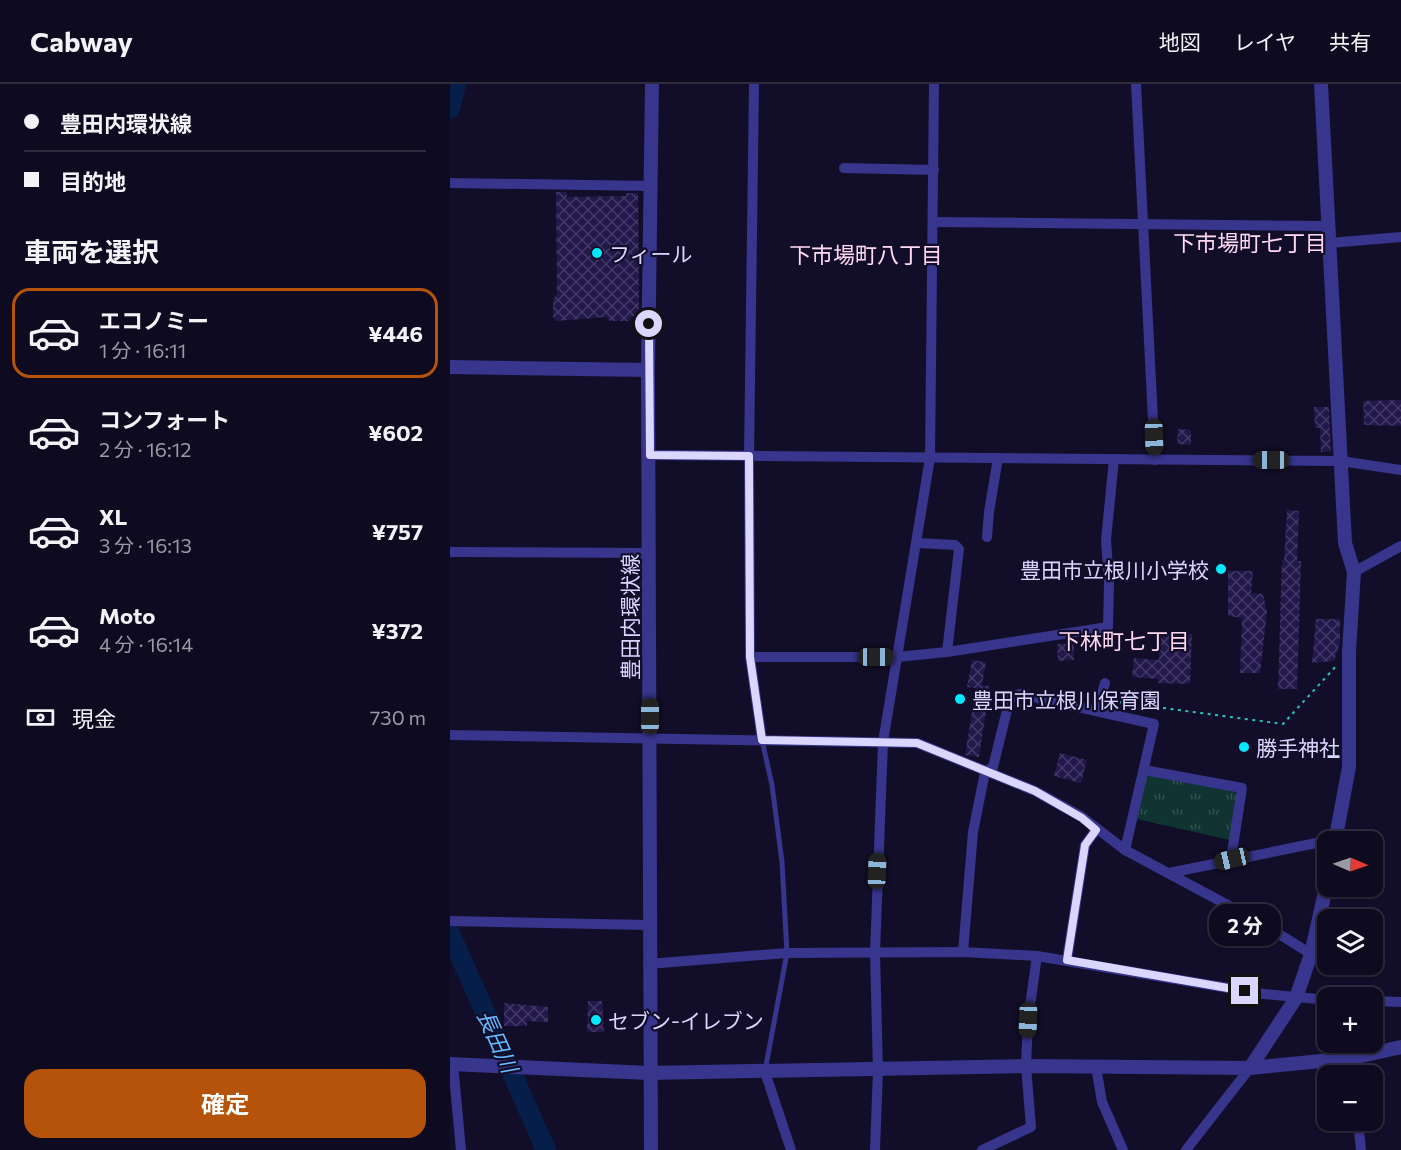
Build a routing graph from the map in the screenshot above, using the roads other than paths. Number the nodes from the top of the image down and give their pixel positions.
1 (652, 84) edge
2 (754, 84) edge
3 (934, 84) edge
4 (1136, 84) edge
5 (1321, 84) edge
6 (844, 168) dead end
7 (934, 170) junction
8 (450, 183) edge
9 (651, 186) junction
10 (934, 222) junction
11 (1144, 225) junction
12 (1328, 226) junction
13 (1401, 237) edge
14 (1329, 243) junction
15 (450, 367) edge
16 (648, 370) junction
17 (650, 455) junction
18 (749, 456) junction
19 (930, 458) junction
20 (998, 458) junction
21 (1114, 459) junction
22 (1155, 459) junction
23 (1341, 461) junction
24 (1401, 470) edge
25 (987, 537) dead end
26 (918, 543) junction
27 (1401, 546) edge
28 (450, 552) edge
29 (650, 553) junction
30 (1354, 572) junction
31 (947, 652) junction
32 (750, 657) junction
33 (897, 657) junction
34 (1105, 683) dead end
35 (1097, 711) junction
36 (450, 735) edge
37 (650, 739) junction
38 (762, 740) junction
39 (883, 742) junction
40 (1144, 770) junction
41 (985, 772) junction
42 (1096, 830) junction
43 (1338, 831) edge
44 (1317, 843) edge
45 (1125, 850) junction
46 (1232, 859) junction
47 (1168, 873) junction
48 (1324, 897) edge
49 (455, 921) edge
50 (650, 925) junction
51 (963, 952) junction
52 (875, 953) junction
53 (787, 954) junction
54 (1311, 954) junction
55 (1037, 956) junction
56 (1067, 960) junction
57 (648, 964) junction
58 (1296, 998) junction
59 (1317, 999) edge
60 (1383, 1001) edge
61 (1401, 1002) edge
62 (1401, 1047) edge
63 (1352, 1058) junction
64 (451, 1064) edge
65 (1352, 1065) edge
66 (1026, 1066) junction
67 (1096, 1067) junction
68 (1250, 1068) junction
69 (878, 1070) junction
70 (765, 1071) junction
71 (649, 1073) junction
72 (1359, 1131) edge
73 (461, 1150) edge
74 (651, 1150) edge
75 (791, 1150) edge
76 (875, 1150) edge
77 (982, 1150) edge
78 (1123, 1150) edge
79 (1186, 1150) edge
80 (1361, 1150) edge

1 - 9 street, 豊田内環状線
2 - 18 street
3 - 7 street
4 - 11 street
5 - 12 street
6 - 7 street
7 - 10 street
8 - 9 street
9 - 16 street, 豊田内環状線
10 - 11 street
10 - 19 street
11 - 12 street
11 - 22 street
12 - 14 street
13 - 14 street
14 - 23 street
15 - 16 street
16 - 17 street, 豊田内環状線
17 - 18 street
17 - 29 street, 豊田内環状線
18 - 19 street
18 - 32 street
19 - 20 street
19 - 26 street
20 - 21 street
20 - 25 street
21 - 22 street
21 - 31 street
22 - 23 street
23 - 24 street
23 - 30 street
26 - 31 street
26 - 33 street
27 - 30 street
28 - 29 street
29 - 37 street, 豊田内環状線
30 - 43 street
31 - 33 street
32 - 33 street
32 - 38 street
33 - 39 street
34 - 35 street
35 - 40 street
35 - 41 street
36 - 37 street
37 - 38 street
37 - 50 street, 豊田内環状線
38 - 39 street
38 - 53 lane
39 - 41 street
39 - 52 street
40 - 45 street
40 - 46 street
41 - 42 street
41 - 51 street
42 - 45 street
42 - 56 street
44 - 46 street
45 - 47 street
46 - 47 street
47 - 54 street
48 - 54 street
49 - 50 street
50 - 57 street, 豊田内環状線
51 - 52 street
51 - 55 street
52 - 53 street
52 - 69 street
53 - 57 street
53 - 70 lane
54 - 58 street
55 - 56 street
55 - 66 street
56 - 58 street
57 - 71 street, 豊田内環状線
58 - 59 street
58 - 68 street
60 - 61 street
62 - 63 street
63 - 65 street
63 - 68 street
64 - 71 street
64 - 73 street
66 - 67 street
66 - 69 street
66 - 77 street
67 - 68 street
67 - 78 street
68 - 79 street
69 - 70 street
69 - 76 street
70 - 71 street
70 - 75 street
71 - 74 street, 豊田内環状線
72 - 80 street

